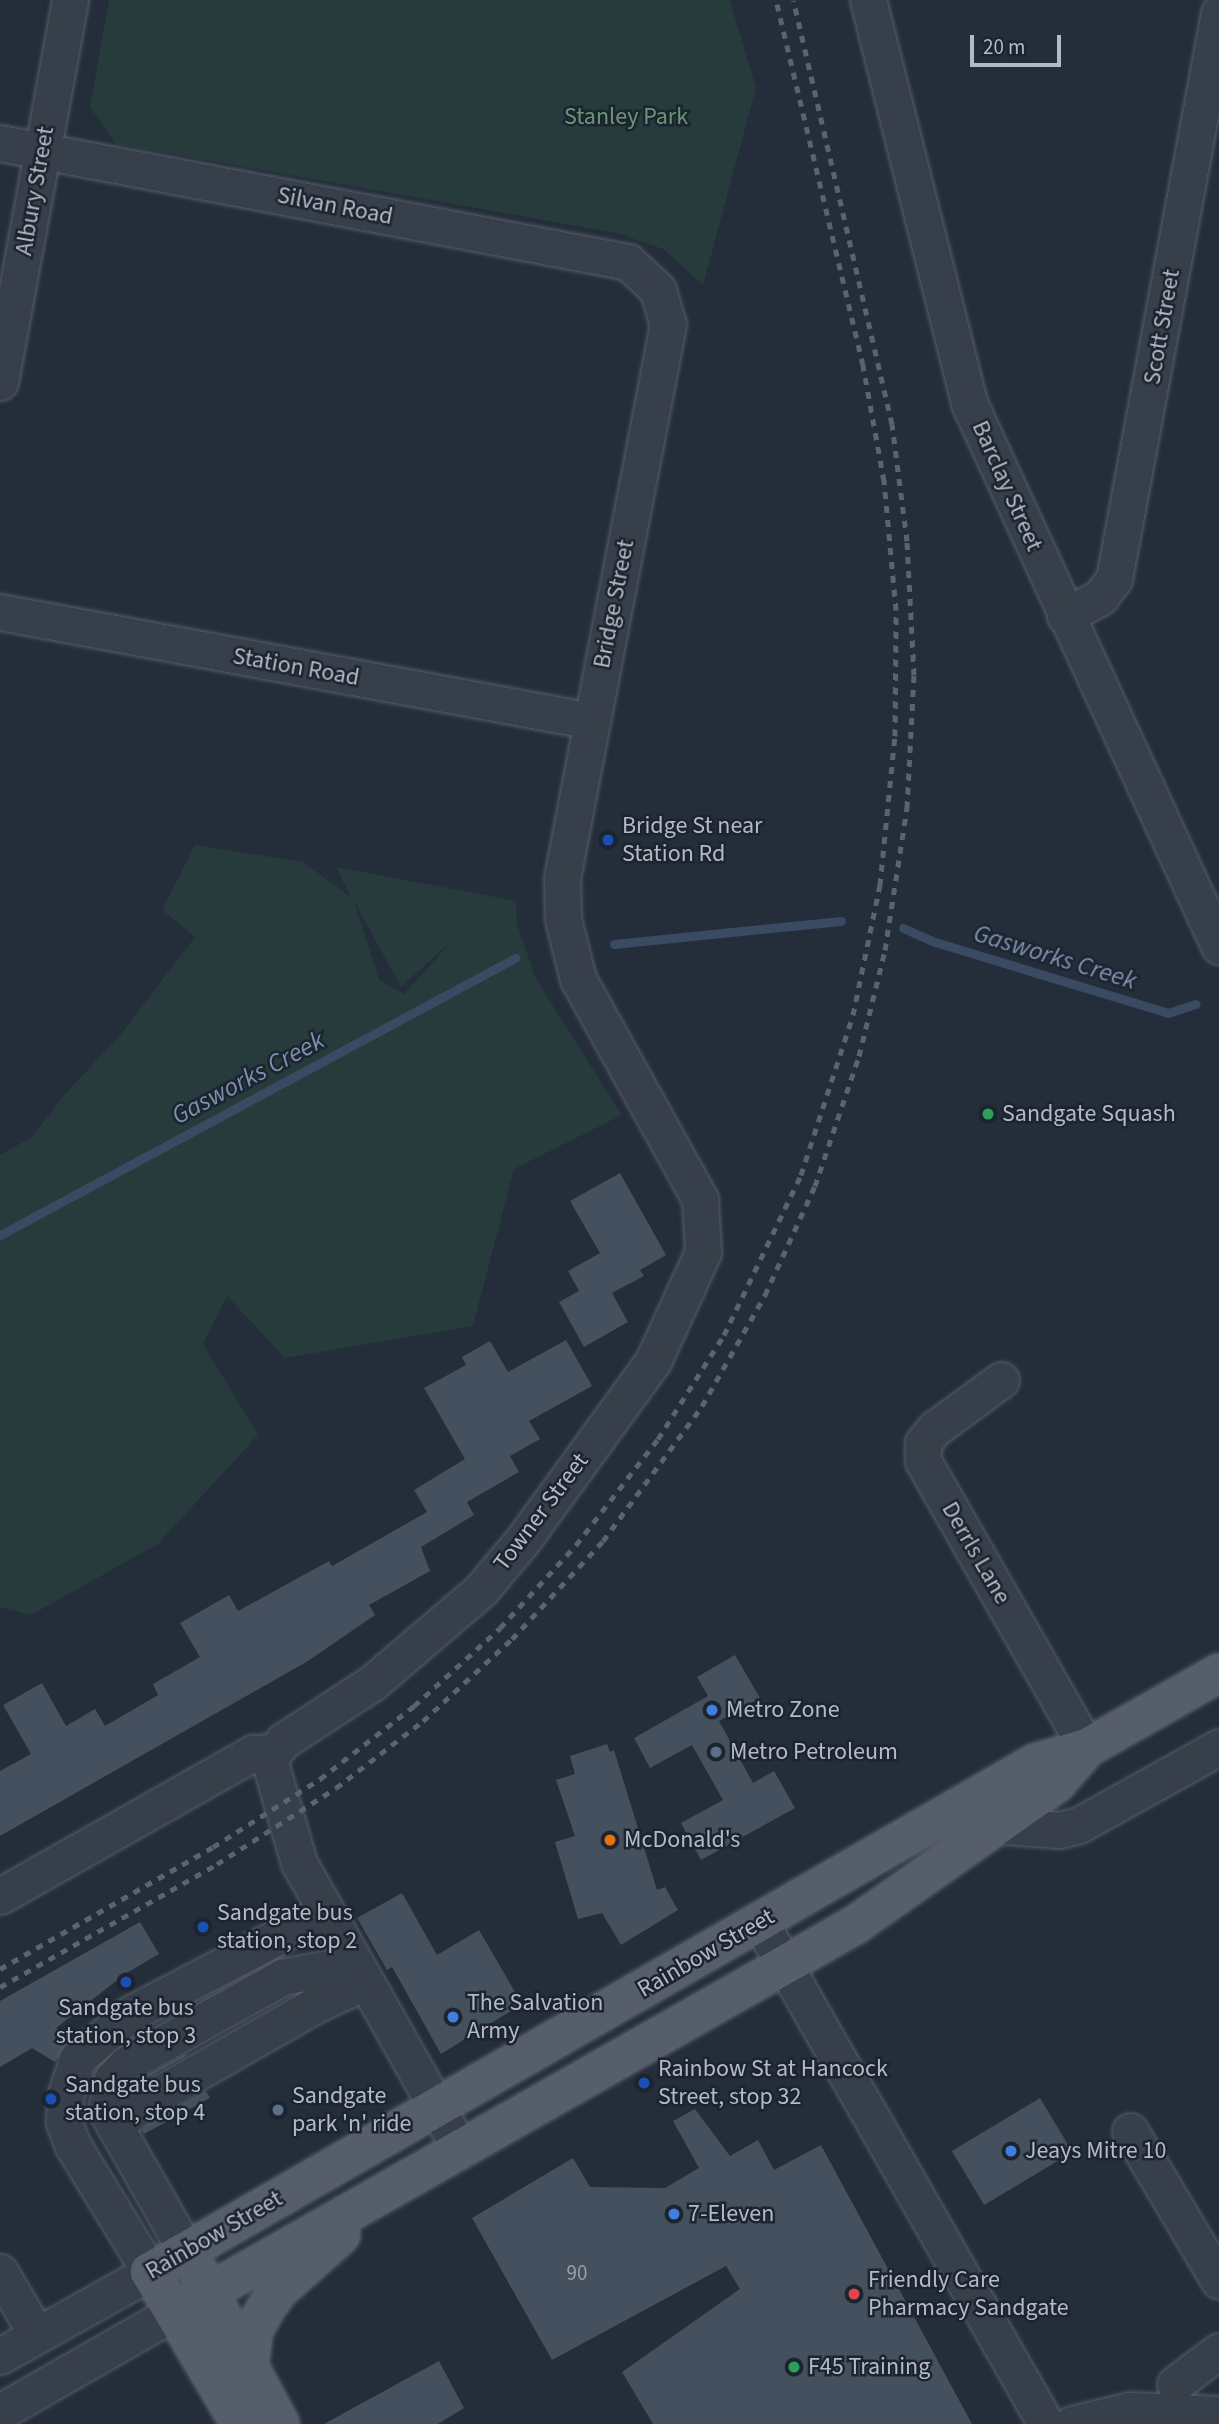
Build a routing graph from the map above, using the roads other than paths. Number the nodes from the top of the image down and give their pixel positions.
1 (70, 0) edge
2 (868, 0) edge
3 (1219, 14) edge
4 (0, 143) edge
5 (43, 151) junction
6 (658, 290) joint
7 (0, 382) edge
8 (0, 612) edge
9 (1066, 616) junction
10 (592, 721) junction
11 (563, 919) joint
12 (1219, 946) edge
13 (1001, 1380) dead end
14 (1219, 1673) edge
15 (1219, 1747) edge
16 (1087, 1748) junction
17 (272, 1752) junction
18 (994, 1825) junction
19 (0, 1896) edge
20 (325, 1912) junction
21 (760, 1922) junction
22 (787, 1965) junction
23 (360, 1973) junction
24 (437, 2109) junction
25 (1130, 2131) dead end
26 (461, 2150) junction
27 (365, 2203) junction
28 (186, 2251) junction
29 (0, 2272) edge
30 (150, 2272) junction
31 (1219, 2281) edge
32 (210, 2293) junction
33 (176, 2312) junction
34 (37, 2335) junction
35 (1219, 2351) edge
36 (0, 2356) edge
37 (249, 2368) junction
38 (1175, 2384) dead end
39 (0, 2412) edge
40 (1219, 2414) edge
41 (240, 2424) edge
42 (281, 2424) edge
43 (1046, 2424) edge
44 (1072, 2424) edge

1 - 5 street, Albury Street
2 - 9 street, Barclay Street
3 - 9 street, Scott Street
4 - 5 street, Silvan Road
5 - 6 street, Silvan Road
5 - 7 street, Albury Street
6 - 10 street, Bridge Street
8 - 10 street, Station Road
9 - 12 street, Barclay Street
10 - 11 street, Bridge Street
11 - 17 street, Towner Street
13 - 16 street, Derrls Lane
14 - 16 main road, Rainbow Street
15 - 18 street
16 - 18 main road, Rainbow Street
16 - 21 main road, Rainbow Street
17 - 19 street, Towner Street
17 - 20 street
18 - 22 main road, Rainbow Street
20 - 23 street
20 - 30 street
21 - 22 street
21 - 24 main road, Rainbow Street
22 - 26 main road, Rainbow Street
22 - 43 street
23 - 24 street
23 - 28 street
24 - 26 street
24 - 28 main road, Rainbow Street
25 - 31 street
26 - 27 main road, Rainbow Street
27 - 32 main road, Rainbow Street
27 - 37 main road
28 - 30 main road, Rainbow Street
28 - 32 main road
29 - 34 street
30 - 33 main road
30 - 34 street, Rainbow Street
32 - 33 main road, Rainbow Street
32 - 37 main road
33 - 39 street, Rainbow Street
33 - 41 main road
34 - 36 street, Rainbow Street
35 - 38 street
37 - 42 main road
40 - 44 street

